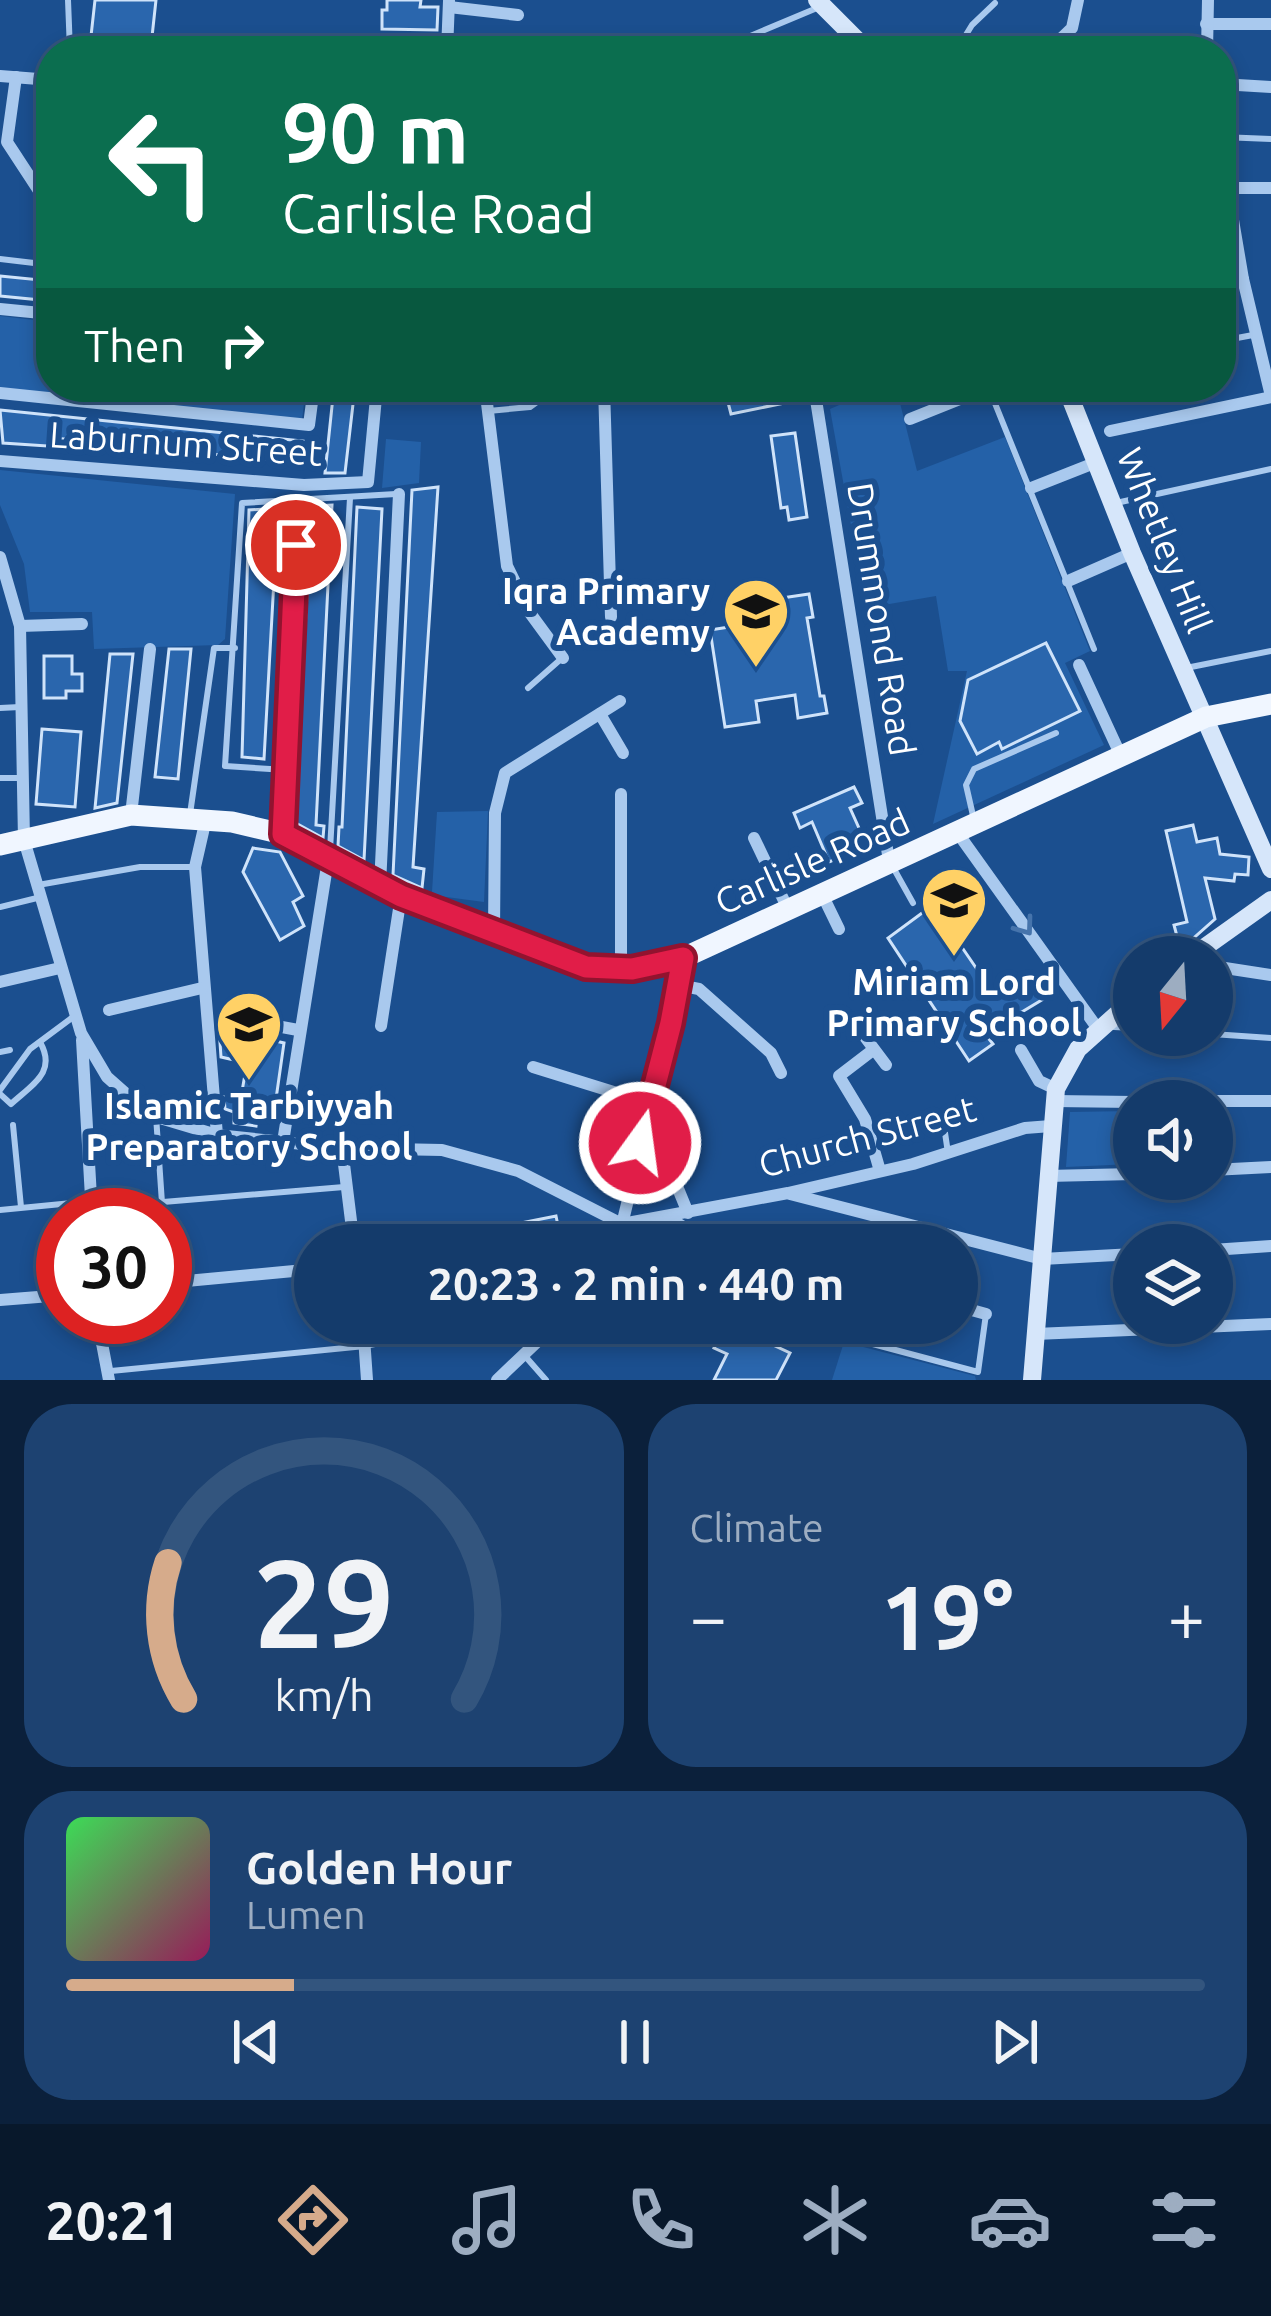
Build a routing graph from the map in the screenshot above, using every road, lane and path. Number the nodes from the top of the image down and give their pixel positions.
1 (68, 0) edge
2 (1078, 0) edge
3 (1208, 0) edge
4 (449, 3) edge
5 (819, 3) edge
6 (995, 3) dead end
7 (518, 15) dead end
8 (1206, 24) junction
9 (1271, 24) edge
10 (69, 36) edge
11 (448, 36) edge
12 (750, 36) edge
13 (853, 36) edge
14 (965, 36) edge
15 (1064, 36) edge
16 (1206, 36) edge
17 (0, 76) edge
18 (16, 77) junction
19 (36, 79) edge
20 (1236, 85) edge
21 (1271, 87) edge
22 (1236, 138) edge
23 (1271, 139) edge
24 (36, 185) edge
25 (1236, 188) edge
26 (1271, 188) edge
27 (1236, 256) edge
28 (0, 259) edge
29 (36, 263) edge
30 (1243, 279) junction
31 (1236, 280) edge
32 (0, 309) edge
33 (36, 313) edge
34 (1271, 320) edge
35 (1255, 329) junction
36 (1236, 336) edge
37 (0, 393) edge
38 (1271, 396) edge
39 (36, 397) edge
40 (87, 402) edge
41 (312, 402) edge
42 (376, 402) edge
43 (487, 402) edge
44 (538, 402) edge
45 (604, 402) edge
46 (816, 402) edge
47 (952, 402) edge
48 (995, 402) edge
49 (1072, 402) edge
50 (488, 411) junction
51 (910, 419) dead end
52 (1110, 431) dead end
53 (0, 460) edge
54 (1097, 462) junction
55 (1271, 469) edge
56 (1031, 488) junction
57 (399, 494) joint
58 (350, 497) junction
59 (298, 500) junction
60 (1113, 503) junction
61 (1132, 554) junction
62 (0, 557) edge
63 (1068, 581) junction
64 (611, 616) dead end
65 (82, 624) dead end
66 (20, 626) junction
67 (235, 648) junction
68 (1094, 649) dead end
69 (150, 650) dead end
70 (1271, 651) edge
71 (563, 658) joint
72 (1079, 665) dead end
73 (1183, 669) junction
74 (528, 688) dead end
75 (620, 701) dead end
76 (1271, 704) edge
77 (22, 707) junction
78 (0, 708) edge
79 (600, 714) junction
80 (1206, 717) junction
81 (1056, 733) dead end
82 (623, 753) dead end
83 (1120, 756) junction
84 (286, 770) junction
85 (0, 778) edge
86 (24, 778) junction
87 (621, 794) dead end
88 (131, 814) junction
89 (197, 818) junction
90 (966, 828) junction
91 (283, 834) junction
92 (754, 838) dead end
93 (24, 840) junction
94 (0, 844) edge
95 (328, 860) junction
96 (889, 861) junction
97 (195, 867) junction
98 (1271, 869) edge
99 (380, 885) junction
100 (39, 891) junction
101 (821, 892) junction
102 (401, 896) junction
103 (1271, 900) edge
104 (913, 903) dead end
105 (0, 907) edge
106 (787, 907) junction
107 (839, 929) dead end
108 (494, 932) junction
109 (1220, 936) edge
110 (683, 958) junction
111 (60, 968) junction
112 (1233, 969) edge
113 (621, 970) junction
114 (1271, 975) edge
115 (0, 982) edge
116 (678, 985) junction
117 (202, 988) junction
118 (109, 1010) dead end
119 (76, 1015) junction
120 (223, 1016) dead end
121 (1113, 1017) edge
122 (381, 1026) dead end
123 (1100, 1028) junction
124 (1113, 1028) edge
125 (298, 1030) junction
126 (81, 1033) junction
127 (862, 1033) dead end
128 (1233, 1035) edge
129 (1271, 1038) edge
130 (40, 1042) junction
131 (873, 1050) junction
132 (1021, 1050) dead end
133 (886, 1066) dead end
134 (533, 1067) dead end
135 (781, 1073) dead end
136 (0, 1092) edge
137 (1055, 1095) junction
138 (1113, 1100) edge
139 (1233, 1101) edge
140 (1271, 1101) edge
141 (649, 1102) junction
142 (948, 1110) dead end
143 (157, 1116) junction
144 (13, 1125) dead end
145 (1051, 1126) junction
146 (218, 1135) junction
147 (283, 1142) junction
148 (342, 1148) junction
149 (948, 1153) junction
150 (1271, 1167) edge
151 (670, 1168) dead end
152 (1233, 1169) edge
153 (880, 1172) junction
154 (1113, 1174) edge
155 (1047, 1176) junction
156 (348, 1186) junction
157 (90, 1188) edge
158 (161, 1188) edge
159 (788, 1193) junction
160 (192, 1200) edge
161 (36, 1207) edge
162 (21, 1208) junction
163 (0, 1210) edge
164 (688, 1213) junction
165 (667, 1216) junction
166 (352, 1224) edge
167 (622, 1224) junction
168 (679, 1224) edge
169 (1271, 1246) edge
170 (1233, 1249) edge
171 (1113, 1255) edge
172 (1042, 1259) junction
173 (294, 1271) edge
174 (192, 1280) edge
175 (36, 1297) edge
176 (0, 1300) edge
177 (978, 1312) edge
178 (986, 1314) joint
179 (1271, 1324) edge
180 (1035, 1334) junction
181 (103, 1344) edge
182 (375, 1344) edge
183 (537, 1344) edge
184 (873, 1344) edge
185 (365, 1346) junction
186 (525, 1356) junction
187 (108, 1376) edge
188 (367, 1380) edge
189 (497, 1380) edge
190 (546, 1380) edge
191 (1032, 1380) edge

1 - 10 lane
2 - 15 street
3 - 8 street
4 - 7 street
4 - 11 street
5 - 12 lane
5 - 13 main road
6 - 14 lane
8 - 9 street
8 - 16 street
17 - 18 street
18 - 19 street
18 - 24 street
20 - 21 street
22 - 23 lane
25 - 26 street
27 - 30 street
28 - 29 lane
30 - 31 street
30 - 35 street
32 - 33 street
34 - 35 street
35 - 36 lane
35 - 38 street
37 - 39 street
38 - 52 street
40 - 41 street
42 - 53 street, Laburnum Street
43 - 50 street
44 - 50 lane
45 - 64 street
46 - 96 street, Drummond Road
47 - 51 street
48 - 56 lane
49 - 54 main road, Whetley Hill
50 - 71 street
54 - 56 street
54 - 60 main road, Whetley Hill
55 - 60 lane
56 - 63 lane
57 - 58 lane
57 - 99 street
58 - 59 lane
58 - 95 lane
59 - 67 lane
59 - 84 street
60 - 61 main road, Whetley Hill
61 - 63 street
61 - 73 main road, Whetley Hill
62 - 66 street
63 - 68 lane
65 - 66 street
66 - 77 street
67 - 84 lane
67 - 89 lane
69 - 88 street
70 - 73 lane
71 - 74 lane
72 - 83 street
73 - 80 main road, Whetley Hill
75 - 79 street
76 - 80 main road, Carlisle Road
77 - 78 lane
77 - 86 street
79 - 82 street
79 - 108 street
80 - 83 main road, Carlisle Road
80 - 98 main road, Whetley Hill
81 - 90 lane
83 - 90 main road, Carlisle Road
84 - 91 street
85 - 86 lane
86 - 93 street
87 - 113 street
88 - 89 main road, Carlisle Road
88 - 93 main road, Carlisle Road
89 - 91 main road, Carlisle Road
89 - 97 street
90 - 96 main road, Carlisle Road
90 -> 123 street
91 - 95 main road, Carlisle Road
92 - 106 street
93 - 94 main road, Carlisle Road
93 - 100 street
95 - 99 main road, Carlisle Road
95 - 125 street
96 - 101 main road, Carlisle Road
96 - 104 lane
97 - 100 lane
97 - 117 street
99 - 102 main road, Carlisle Road
100 - 105 lane
100 - 111 street
101 - 106 main road, Carlisle Road
101 - 107 street
102 - 108 main road, Carlisle Road
102 - 122 street
103 - 109 main road
106 - 110 main road, Carlisle Road
108 - 113 main road, Carlisle Road
110 - 113 main road, Carlisle Road
110 - 116 street
111 - 115 street
111 - 119 street
112 - 114 street
116 - 135 street
116 - 141 street
117 - 118 street
117 - 146 street
119 - 126 street
119 - 130 lane
120 - 125 street
121 - 123 main road
123 - 124 lane
123 - 137 main road
125 - 147 street
126 - 143 street
126 - 157 street
127 - 131 street
128 - 129 lane
130 - 136 lane
130 - 136 lane
131 - 133 street
131 - 153 street
132 - 137 street
134 - 141 street
137 - 138 street
137 - 145 main road
139 - 140 street
141 - 167 street
142 - 149 lane
143 - 146 street
143 - 158 lane
144 - 162 lane
145 - 149 street, Church Street
145 - 155 main road
146 - 147 street
147 - 148 street
148 - 156 street
148 - 167 street
149 - 153 street, Church Street
150 - 152 street
151 - 164 street
153 - 159 street, Church Street
154 - 155 street
155 - 172 main road
156 - 160 lane
156 - 166 street
159 - 164 street, Church Street
159 - 172 street
161 - 162 lane
162 - 163 lane
164 - 165 street, Church Street
165 - 167 street, Church Street
165 - 168 street
169 - 170 street
171 - 172 street
172 - 180 main road
173 - 174 street
175 - 176 street
177 - 178 street
178 - 184 lane
179 - 180 street
180 - 191 main road
181 - 187 street
182 - 185 lane
183 - 186 street
185 - 187 lane
185 - 188 street
186 - 189 street
186 - 190 lane

